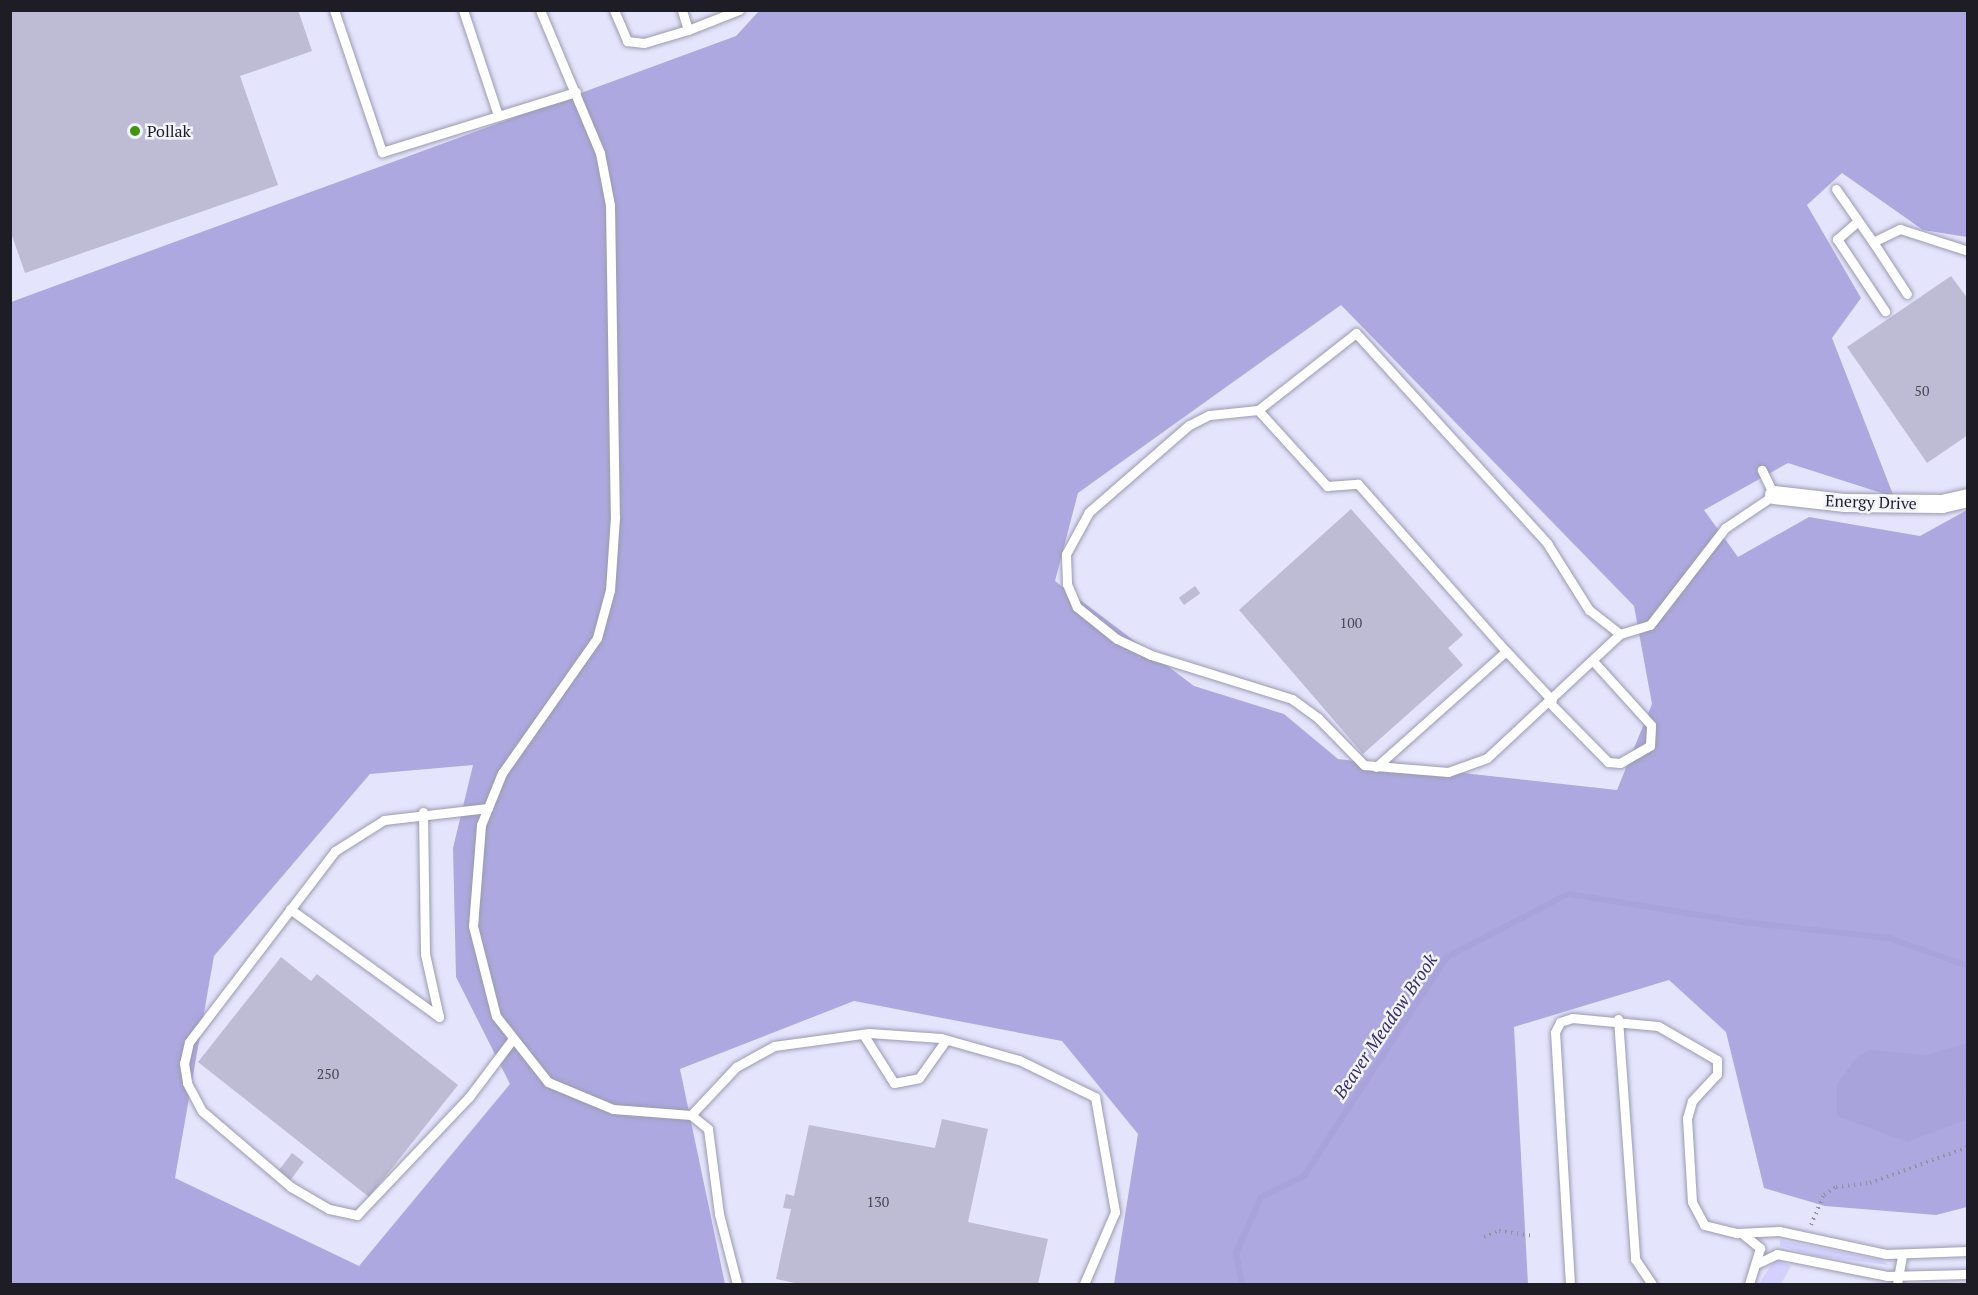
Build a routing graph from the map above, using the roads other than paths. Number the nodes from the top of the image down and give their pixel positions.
1 (334, 10) edge
2 (463, 10) edge
3 (540, 10) edge
4 (614, 10) edge
5 (682, 10) edge
6 (739, 10) edge
7 (688, 30) junction
8 (576, 92) junction
9 (498, 115) junction
10 (1836, 189) dead end
11 (1858, 221) junction
12 (1873, 242) junction
13 (1968, 251) edge
14 (1907, 294) dead end
15 (1885, 311) dead end
16 (1258, 410) junction
17 (1762, 470) dead end
18 (1774, 495) junction
19 (1968, 498) edge
20 (1620, 634) junction
21 (1506, 651) junction
22 (1593, 661) junction
23 (1551, 701) junction
24 (1376, 767) junction
25 (488, 808) junction
26 (423, 812) junction
27 (290, 909) junction
28 (1618, 1019) junction
29 (863, 1034) junction
30 (513, 1040) junction
31 (946, 1040) junction
32 (691, 1115) junction
33 (1737, 1233) junction
34 (1968, 1251) edge
35 (1902, 1255) junction
36 (1758, 1263) junction
37 (1968, 1274) edge
38 (1898, 1281) edge
39 (737, 1284) edge
40 (1084, 1284) edge
41 (1570, 1284) edge
42 (1652, 1284) edge
43 (1749, 1284) edge

1 - 9 lane
2 - 9 lane
3 - 8 lane
4 - 7 lane
5 - 7 lane
6 - 7 lane
8 - 9 lane
8 - 25 lane
10 - 11 lane
11 - 12 lane
11 - 15 lane
12 - 13 lane
12 - 14 lane
16 - 20 lane
16 - 21 lane
16 - 24 lane
17 - 18 lane
18 - 19 street, Energy Drive
18 - 20 lane
20 - 22 lane
21 - 23 lane
21 - 24 lane
22 - 23 lane
22 - 23 lane
23 - 24 lane
25 - 26 lane
25 - 30 lane
26 - 27 lane
26 - 27 lane
27 - 30 lane
28 - 33 lane
28 - 41 lane
28 - 42 lane
29 - 31 lane
29 - 31 lane
29 - 32 lane
30 - 32 lane
31 - 40 lane
32 - 39 lane
33 - 35 lane
33 - 36 lane
34 - 35 lane
35 - 38 lane
36 - 38 lane
36 - 43 lane
37 - 38 lane

